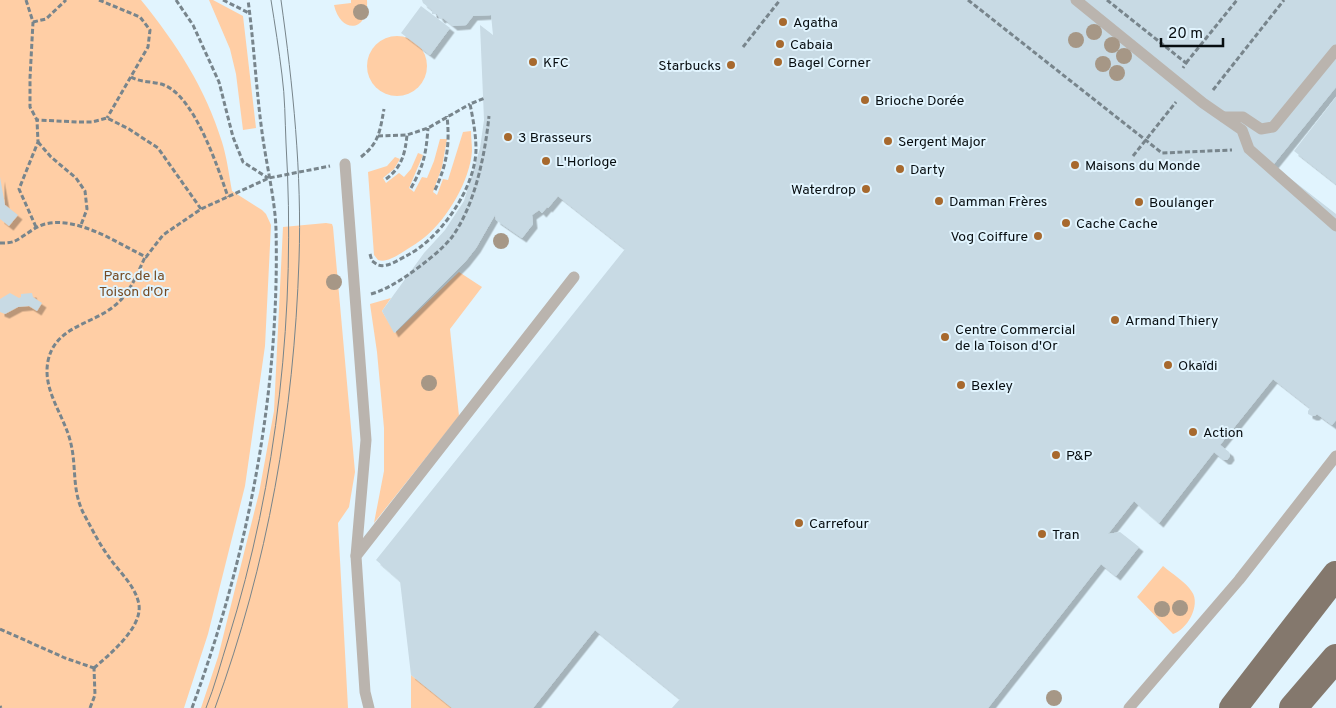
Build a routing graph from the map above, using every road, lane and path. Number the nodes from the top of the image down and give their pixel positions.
1 (26, 0) edge
2 (66, 0) edge
3 (99, 0) edge
4 (176, 0) edge
5 (223, 0) edge
6 (248, 0) edge
7 (780, 0) edge
8 (968, 0) edge
9 (1076, 0) edge
10 (1107, 0) edge
11 (1236, 0) edge
12 (1284, 0) edge
13 (250, 13) junction
14 (33, 22) junction
15 (743, 47) dead end
16 (1336, 50) edge
17 (1186, 63) junction
18 (131, 77) junction
19 (1174, 79) junction
20 (1186, 89) junction
21 (485, 98) dead end
22 (1203, 103) junction
23 (470, 104) junction
24 (384, 109) dead end
25 (448, 116) junction
26 (489, 116) dead end
27 (1224, 117) junction
28 (107, 118) junction
29 (37, 120) junction
30 (428, 128) junction
31 (407, 135) junction
32 (378, 136) junction
33 (1146, 140) junction
34 (38, 142) junction
35 (1249, 149) junction
36 (1133, 156) dead end
37 (345, 164) junction
38 (269, 178) junction
39 (386, 178) dead end
40 (411, 188) dead end
41 (435, 190) dead end
42 (228, 197) junction
43 (201, 209) junction
44 (81, 226) junction
45 (1336, 226) edge
46 (36, 228) junction
47 (0, 244) edge
48 (368, 245) dead end
49 (146, 257) junction
50 (574, 277) dead end
51 (356, 297) junction
52 (1336, 456) edge
53 (356, 556) junction
54 (1335, 576) edge
55 (0, 629) edge
56 (1336, 658) edge
57 (94, 668) junction
58 (90, 708) edge
59 (192, 708) edge
60 (369, 708) edge
61 (1129, 708) edge
62 (1233, 708) edge
63 (1293, 708) edge

1 - 14 path
2 - 14 path
3 - 18 path
4 - 38 path
5 - 13 path
6 - 13 path
7 - 15 path
8 - 33 path
9 - 19 lane
10 - 17 path
11 - 17 path
12 - 22 path
13 - 38 path
14 - 29 path
16 - 27 lane
17 - 19 path
18 - 28 path
18 - 42 path
19 - 20 lane
20 - 22 lane
20 - 33 path
21 - 23 path
22 - 27 lane
23 - 25 path
23 - 48 path
24 - 32 path
25 - 30 path
25 - 41 path
26 - 51 path
27 - 35 lane
28 - 29 path
28 - 43 path
29 - 34 path
30 - 31 path
30 - 40 path
31 - 32 path
31 - 39 path
32 - 37 path
33 - 35 path
33 - 36 path
34 - 44 path
34 - 46 path
35 - 45 lane
37 - 38 path
37 - 51 lane
38 - 42 path
38 - 59 path
42 - 43 path
43 - 49 path
44 - 46 path
44 - 49 path
46 - 47 path
49 - 57 path
50 - 53 lane
51 - 53 lane
52 - 61 lane
53 - 60 lane
54 - 62 highway
55 - 57 path
56 - 63 highway
57 - 58 path

